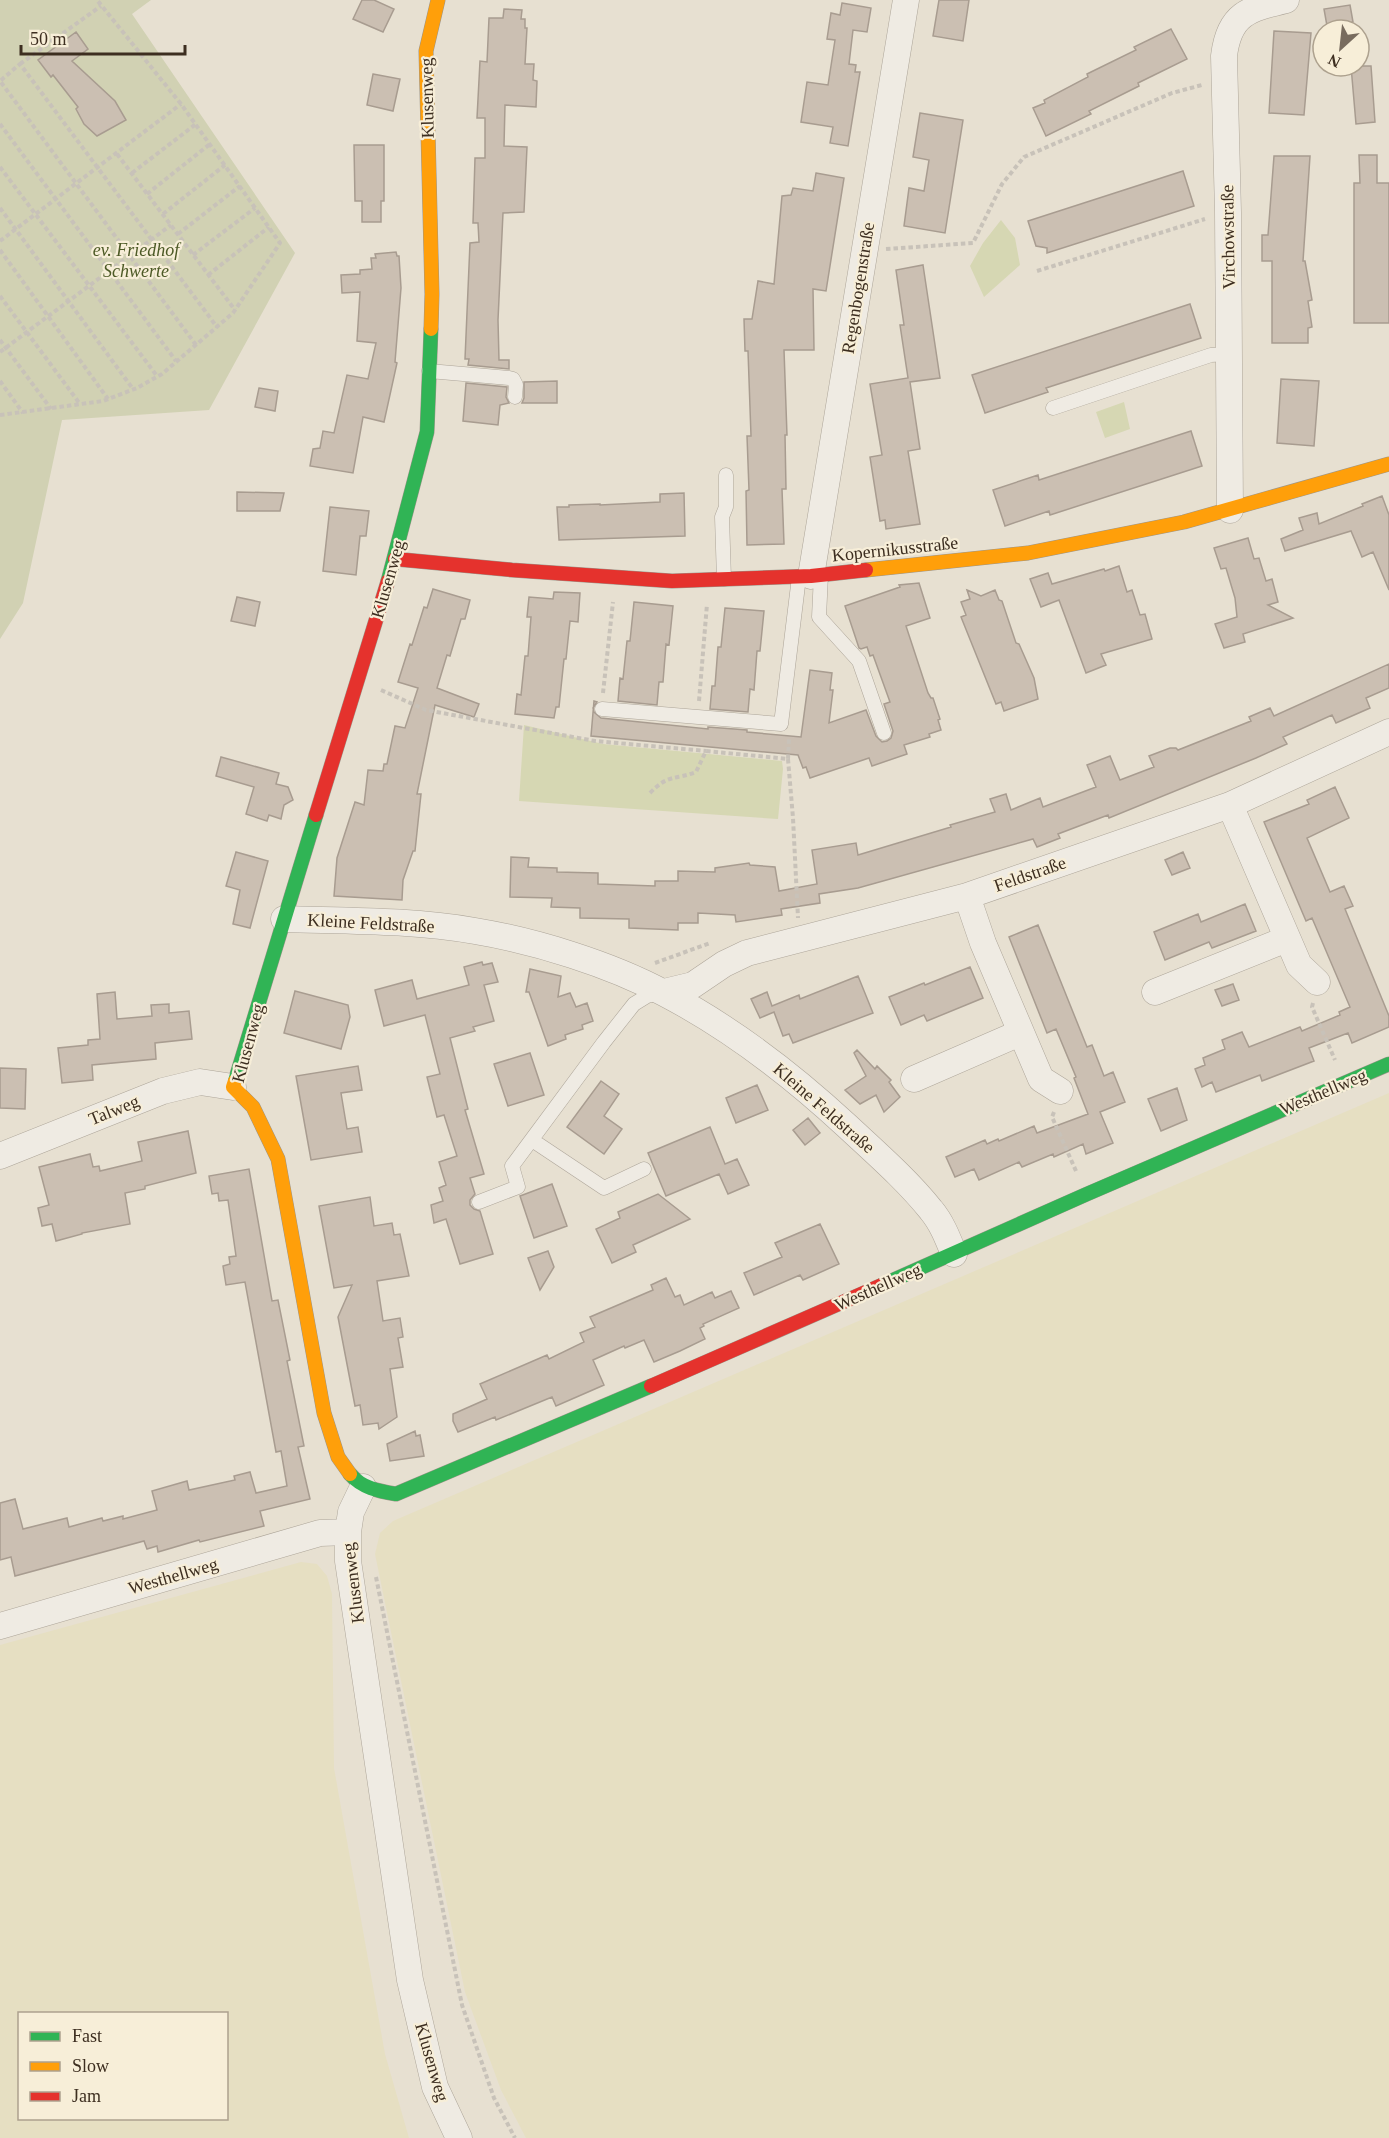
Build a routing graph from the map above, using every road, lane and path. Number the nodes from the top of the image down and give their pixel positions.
1 (97, 0) edge
2 (438, 0) edge
3 (906, 0) edge
4 (1286, 0) edge
5 (101, 6) junction
6 (20, 64) junction
7 (1223, 80) junction
8 (182, 104) junction
9 (0, 124) edge
10 (196, 124) junction
11 (210, 144) junction
12 (117, 154) junction
13 (225, 165) junction
14 (0, 167) edge
15 (98, 168) junction
16 (132, 173) junction
17 (78, 183) junction
18 (240, 186) junction
19 (147, 194) junction
20 (56, 199) junction
21 (0, 208) edge
22 (255, 208) junction
23 (1228, 212) junction
24 (163, 214) junction
25 (36, 215) junction
26 (171, 225) junction
27 (269, 227) junction
28 (16, 229) junction
29 (177, 234) junction
30 (151, 240) junction
31 (0, 241) edge
32 (0, 250) edge
33 (865, 251) junction
34 (130, 255) junction
35 (193, 255) junction
36 (109, 271) junction
37 (1037, 271) dead end
38 (208, 275) junction
39 (89, 286) junction
40 (0, 296) edge
41 (68, 301) junction
42 (235, 310) junction
43 (48, 316) junction
44 (217, 327) junction
45 (27, 332) junction
46 (0, 340) edge
47 (196, 345) junction
48 (6, 348) junction
49 (0, 352) edge
50 (1229, 354) junction
51 (176, 361) junction
52 (429, 371) junction
53 (157, 376) junction
54 (0, 381) edge
55 (133, 389) junction
56 (515, 397) dead end
57 (108, 399) junction
58 (80, 404) junction
59 (1053, 408) dead end
60 (51, 409) junction
61 (23, 413) junction
62 (0, 415) edge
63 (1389, 464) edge
64 (726, 475) dead end
65 (1230, 510) junction
66 (395, 559) junction
67 (810, 576) junction
68 (615, 577) junction
69 (724, 579) junction
70 (709, 580) junction
71 (358, 681) junction
72 (602, 709) joint
73 (697, 717) junction
74 (781, 724) junction
75 (1389, 732) edge
76 (884, 733) dead end
77 (706, 751) junction
78 (788, 759) junction
79 (650, 793) dead end
80 (1230, 805) junction
81 (967, 896) junction
82 (285, 919) junction
83 (1287, 939) junction
84 (800, 940) junction
85 (1317, 982) joint
86 (664, 992) junction
87 (1155, 992) dead end
88 (1020, 1033) junction
89 (1389, 1064) edge
90 (914, 1079) dead end
91 (1345, 1083) junction
92 (233, 1088) junction
93 (1060, 1091) joint
94 (532, 1140) junction
95 (0, 1156) edge
96 (644, 1169) dead end
97 (1087, 1194) junction
98 (479, 1202) dead end
99 (954, 1254) junction
100 (363, 1487) junction
101 (348, 1532) junction
102 (375, 1571) dead end
103 (0, 1626) edge
104 (459, 2138) edge
105 (515, 2138) edge

1 - 5 path
2 - 52 street, Klusenweg
3 - 33 street, Regenbogenstraße
4 - 7 street, Virchowstraße
5 - 6 path
5 - 8 path
6 - 15 path
6 - 17 path
7 - 23 street, Virchowstraße
7 - 33 path
8 - 10 path
8 - 12 path
9 - 20 path
10 - 11 path
10 - 16 path
11 - 13 path
11 - 19 path
12 - 15 path
12 - 16 path
13 - 18 path
13 - 24 path
14 - 25 path
15 - 17 path
15 - 30 path
16 - 19 path
17 - 20 path
17 - 34 path
18 - 22 path
18 - 29 path
19 - 24 path
20 - 25 path
20 - 36 path
21 - 28 path
22 - 27 path
22 - 35 path
23 - 37 path
23 - 50 street, Virchowstraße
24 - 26 path
25 - 28 path
25 - 39 path
26 - 29 path
26 - 30 path
27 - 38 path
27 - 42 path
28 - 31 path
28 - 41 path
29 - 35 path
30 - 34 path
30 - 44 path
32 - 43 path
33 - 67 street, Regenbogenstraße
34 - 36 path
34 - 47 path
35 - 38 path
36 - 39 path
36 - 51 path
38 - 42 path
39 - 41 path
39 - 53 path
40 - 45 path
41 - 43 path
41 - 55 path
42 - 44 path
43 - 45 path
43 - 57 path
44 - 47 path
45 - 48 path
45 - 58 path
46 - 48 path
47 - 51 path
48 - 49 path
48 - 60 path
50 - 59 lane
50 - 65 street, Virchowstraße
51 - 53 path
52 - 56 lane
52 - 66 street, Klusenweg
53 - 55 path
54 - 61 path
55 - 57 path
57 - 58 path
58 - 60 path
60 - 61 path
61 - 62 path
63 - 65 street, Kopernikusstraße
64 - 69 lane
65 - 67 street, Kopernikusstraße
66 - 68 street, Kopernikusstraße
66 - 71 street, Klusenweg
67 - 69 street, Kopernikusstraße
67 - 74 lane
67 - 76 lane
68 - 70 street, Kopernikusstraße
68 - 72 path
69 - 70 street, Kopernikusstraße
70 - 73 path
71 - 77 path
71 - 82 street, Klusenweg
72 - 73 lane
73 - 74 lane
74 - 78 path
75 - 80 street, Feldstraße
77 - 78 path
77 - 79 path
78 - 84 path
80 - 81 street, Feldstraße
80 - 83 street
81 - 84 street, Feldstraße
81 - 88 street
82 - 86 street, Kleine Feldstraße
82 - 92 street, Klusenweg
83 - 85 street
83 - 87 street
84 - 86 street, Feldstraße
85 - 91 path
86 - 94 lane
86 - 99 street, Kleine Feldstraße
88 - 90 street
88 - 93 street
89 - 91 street, Westhellweg
91 - 97 street, Westhellweg
92 - 95 street, Talweg
92 - 100 street, Klusenweg
93 - 97 path
94 - 96 lane
94 - 98 lane
97 - 99 street, Westhellweg
99 - 100 street, Westhellweg
100 - 101 street, Klusenweg
101 - 103 street, Westhellweg
101 - 104 street, Klusenweg
102 - 105 path

